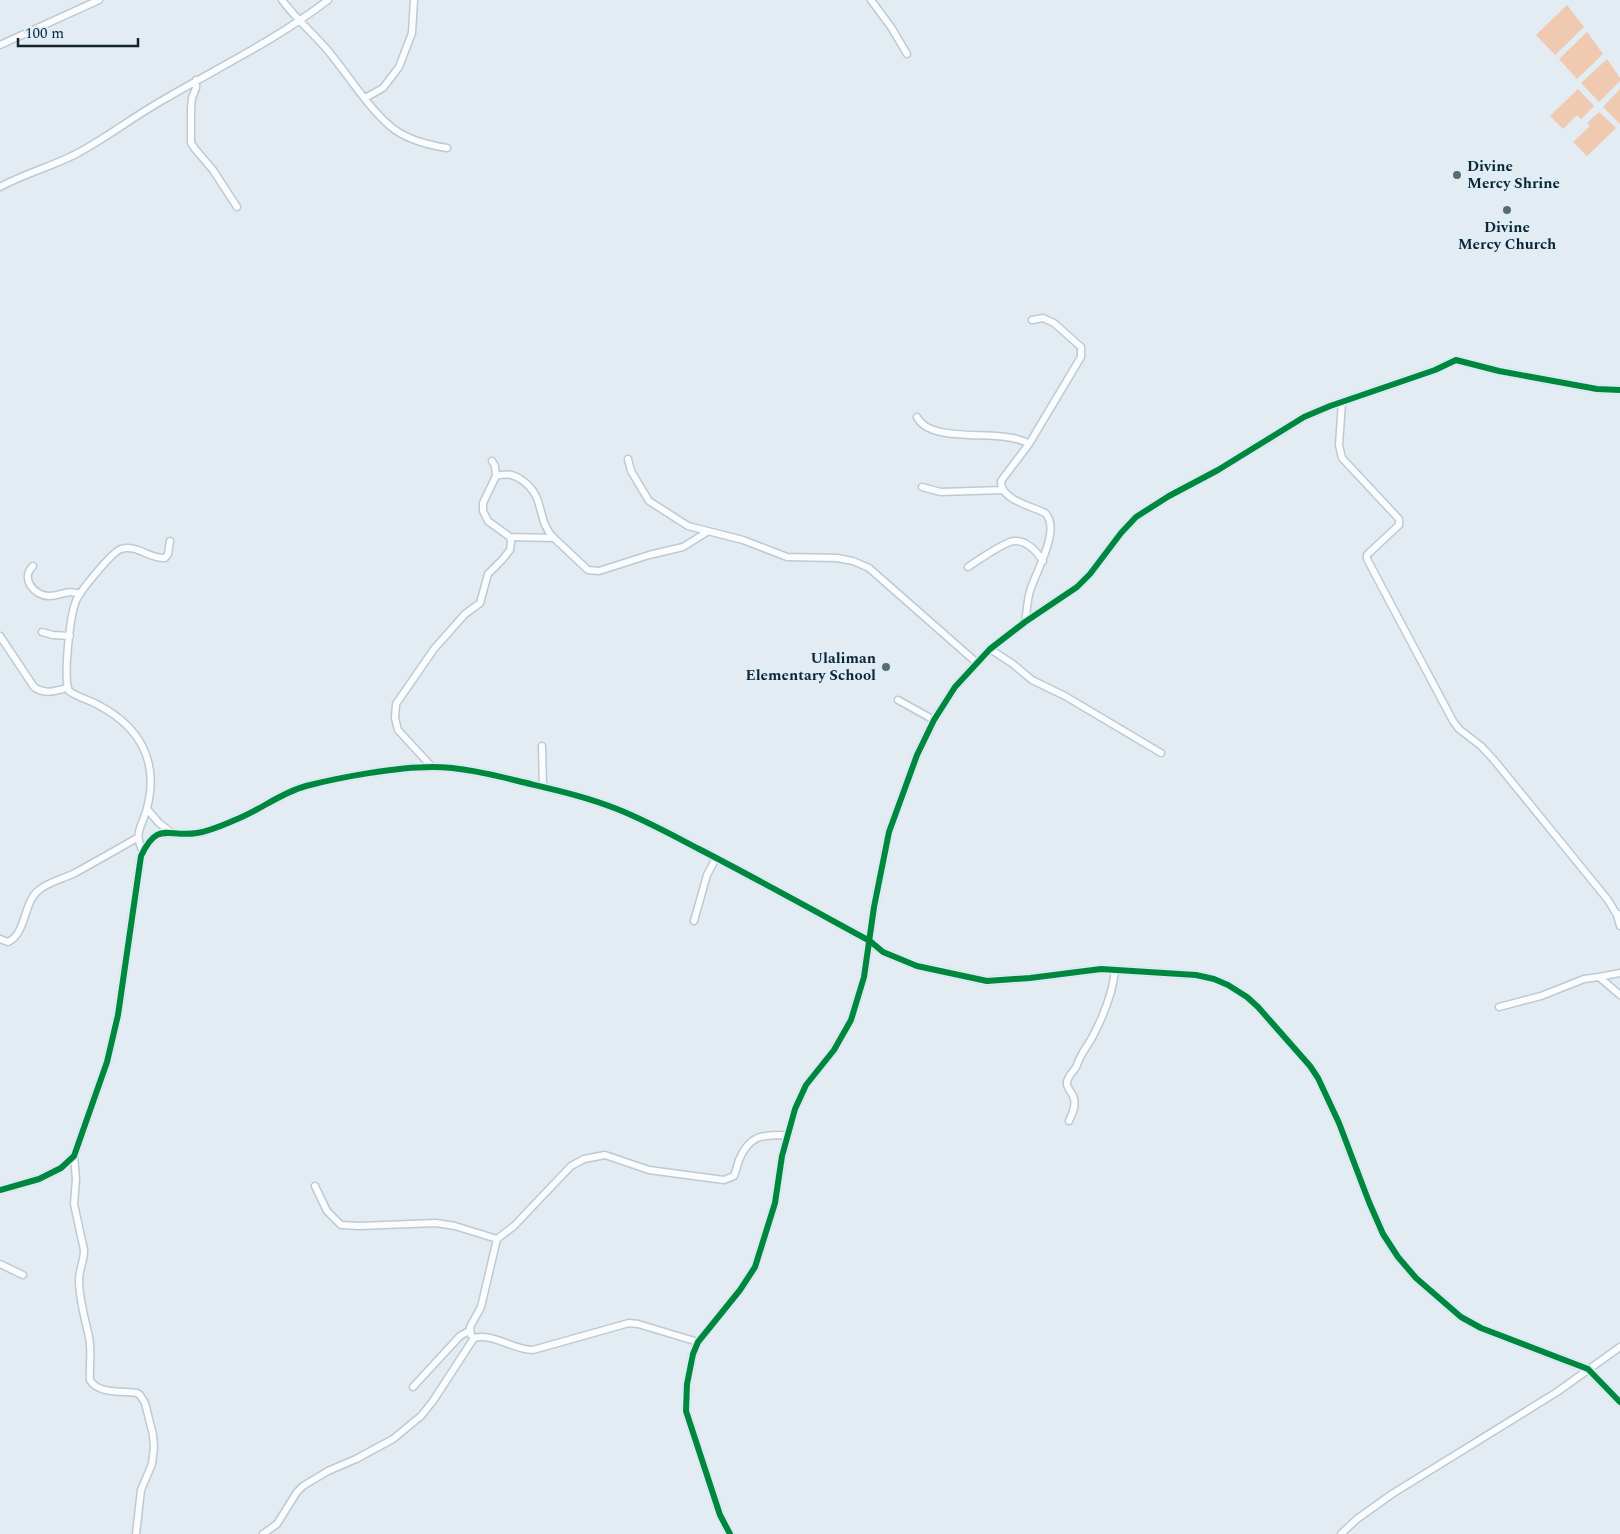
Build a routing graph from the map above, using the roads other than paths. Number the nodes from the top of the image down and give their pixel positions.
1 (99, 0) edge
2 (282, 0) edge
3 (328, 0) edge
4 (414, 0) edge
5 (871, 0) edge
6 (300, 22) junction
7 (0, 45) edge
8 (907, 54) dead end
9 (196, 80) junction
10 (365, 98) junction
11 (448, 148) dead end
12 (0, 187) edge
13 (237, 207) dead end
14 (1032, 320) dead end
15 (1620, 390) edge
16 (1342, 402) junction
17 (917, 417) dead end
18 (1029, 444) junction
19 (628, 459) dead end
20 (492, 461) dead end
21 (496, 476) junction
22 (922, 486) dead end
23 (1003, 490) junction
24 (707, 532) junction
25 (510, 538) junction
26 (554, 538) junction
27 (170, 540) dead end
28 (1043, 561) junction
29 (33, 566) dead end
30 (968, 567) dead end
31 (80, 594) junction
32 (1025, 622) junction
33 (42, 632) dead end
34 (0, 636) edge
35 (70, 636) junction
36 (990, 649) junction
37 (977, 663) junction
38 (67, 688) junction
39 (898, 700) dead end
40 (934, 720) junction
41 (542, 746) dead end
42 (1161, 753) dead end
43 (432, 767) junction
44 (543, 787) junction
45 (147, 808) junction
46 (172, 833) junction
47 (137, 838) junction
48 (143, 852) junction
49 (716, 858) junction
50 (1618, 914) edge
51 (694, 921) dead end
52 (1620, 926) edge
53 (0, 939) edge
54 (870, 941) junction
55 (1115, 970) junction
56 (1620, 973) edge
57 (1600, 977) junction
58 (1620, 994) edge
59 (1500, 1007) dead end
60 (1069, 1121) dead end
61 (788, 1135) junction
62 (74, 1156) junction
63 (315, 1186) dead end
64 (0, 1190) edge
65 (497, 1239) junction
66 (0, 1264) edge
67 (23, 1275) dead end
68 (469, 1331) junction
69 (474, 1338) junction
70 (698, 1342) junction
71 (1620, 1347) edge
72 (1588, 1369) junction
73 (413, 1387) dead end
74 (1620, 1402) edge
75 (136, 1534) edge
76 (263, 1534) edge
77 (730, 1534) edge
78 (1341, 1534) edge

1 - 7 street
2 - 6 street
3 - 6 street
4 - 10 street
5 - 8 street
6 - 9 street
6 - 10 street
9 - 12 street
9 - 13 street
10 - 11 street
14 - 18 street
15 - 16 street
16 - 32 street
16 - 50 street
17 - 18 street
18 - 23 street
19 - 24 street
20 - 21 street
21 - 25 street
21 - 26 street
22 - 23 street
23 - 28 street
24 - 26 street
24 - 37 street
25 - 26 street
25 - 43 street
27 - 31 street
28 - 30 street
28 - 32 street
29 - 31 street
31 - 35 street
32 - 36 street
33 - 35 street
34 - 38 street
35 - 38 street
36 - 37 street
36 - 42 street
37 - 40 street
38 - 45 street
39 - 40 street
40 - 54 street
41 - 44 street
43 - 44 street
43 - 46 street
44 - 49 street
45 - 46 street
45 - 47 street
46 - 48 street
47 - 48 street
47 - 53 street
48 - 62 street
49 - 51 street
49 - 54 street
50 - 52 street
54 - 55 street
54 - 61 street
55 - 60 street
55 - 72 street
56 - 57 street
57 - 58 street
57 - 59 street
61 - 65 street
61 - 70 street
62 - 64 street
62 - 75 street
63 - 65 street
65 - 68 street
66 - 67 street
68 - 69 street
68 - 73 street
69 - 70 street
69 - 76 street
70 - 77 street
71 - 72 street
72 - 74 street
72 - 78 street

